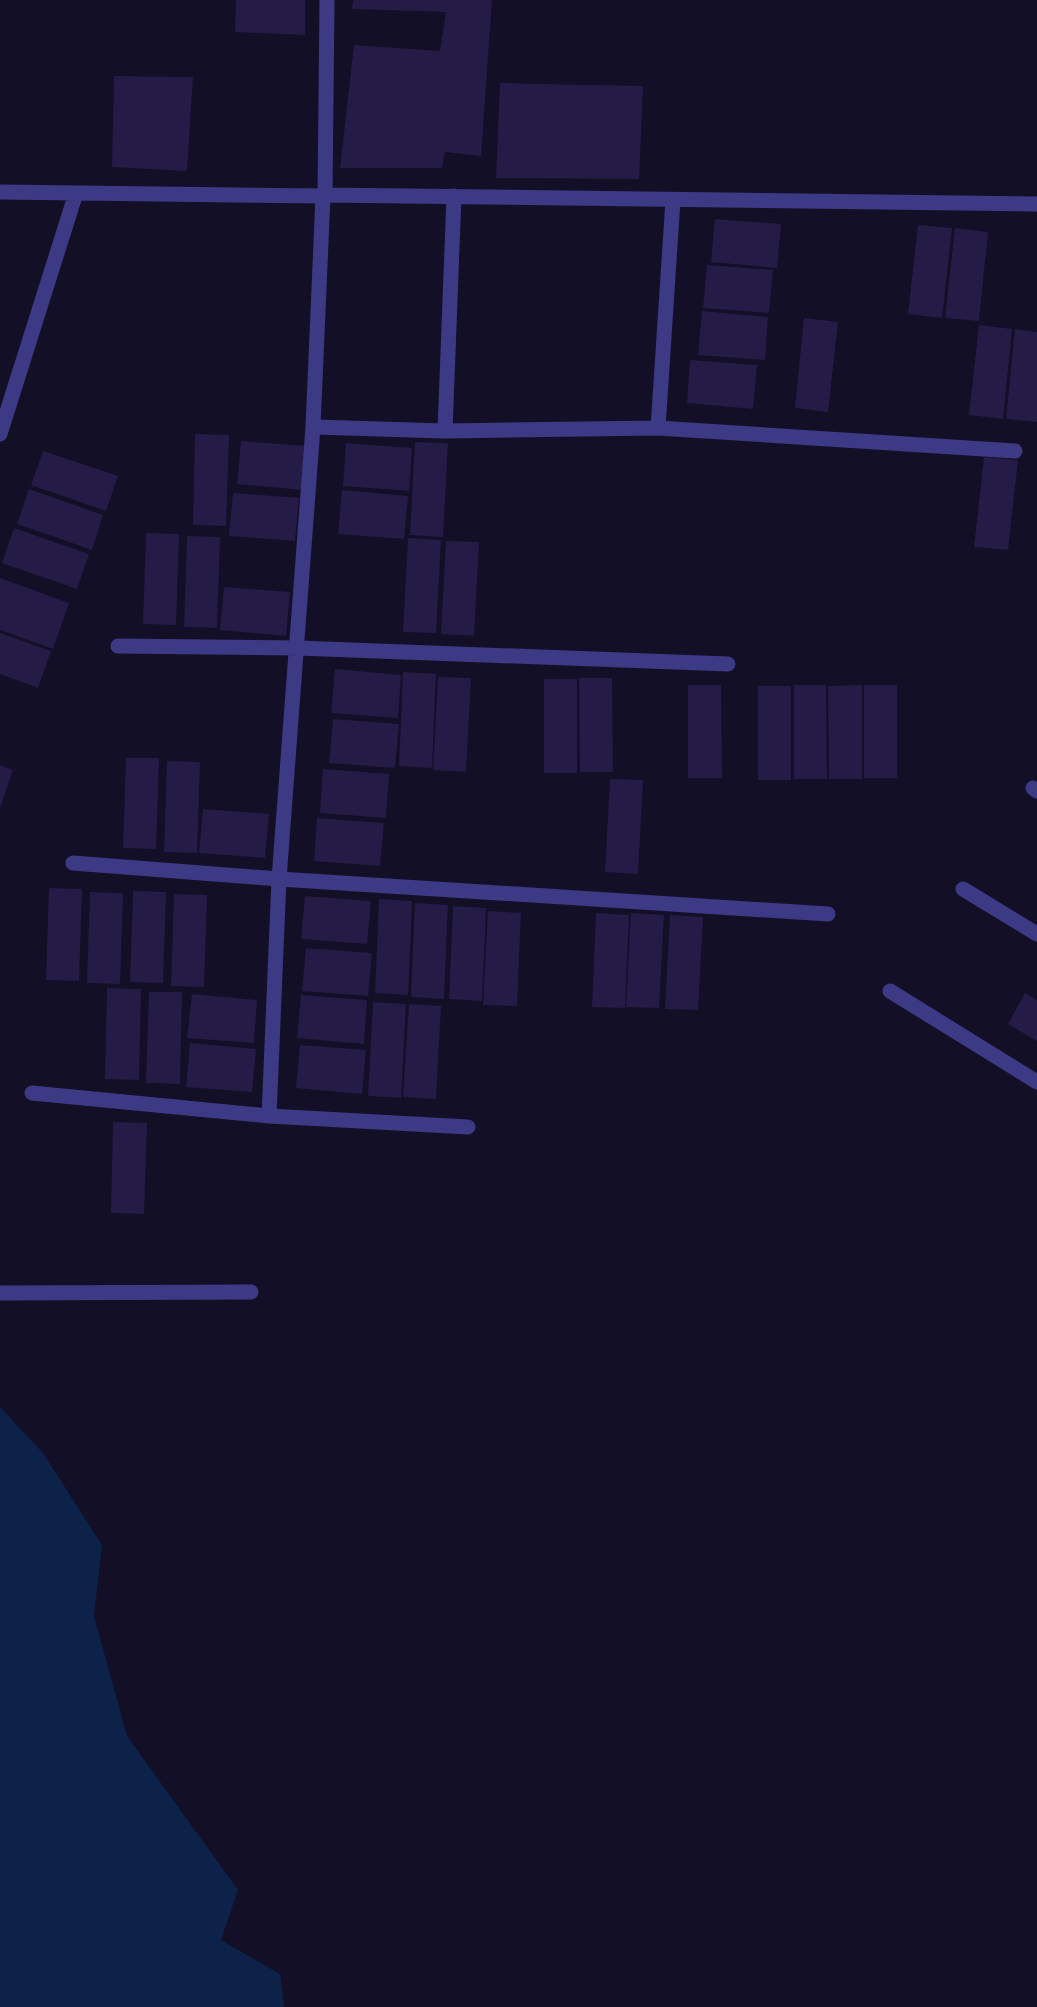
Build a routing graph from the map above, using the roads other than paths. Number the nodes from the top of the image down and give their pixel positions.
1 (327, 0) edge
2 (0, 192) edge
3 (76, 193) junction
4 (324, 196) junction
5 (454, 196) junction
6 (673, 200) junction
7 (1037, 204) edge
8 (314, 427) junction
9 (658, 428) junction
10 (445, 431) junction
11 (0, 434) edge
12 (1016, 451) dead end
13 (118, 646) dead end
14 (298, 648) junction
15 (728, 664) dead end
16 (73, 863) dead end
17 (279, 879) junction
18 (963, 889) dead end
19 (828, 914) dead end
20 (1037, 933) edge
21 (890, 991) dead end
22 (1037, 1082) edge
23 (32, 1093) dead end
24 (269, 1116) junction
25 (468, 1127) dead end
26 (251, 1292) dead end
27 (0, 1293) edge

1 - 4 street
2 - 3 street
3 - 4 street
3 - 11 street
4 - 5 street
4 - 8 street
5 - 6 street
5 - 10 street
6 - 7 street
6 - 9 street
8 - 10 street
8 - 14 street
9 - 10 street
9 - 12 street
13 - 14 street
14 - 15 street
14 - 17 street
16 - 17 street
17 - 19 street
17 - 24 street
18 - 20 street
21 - 22 street
23 - 24 street
24 - 25 street
26 - 27 street

